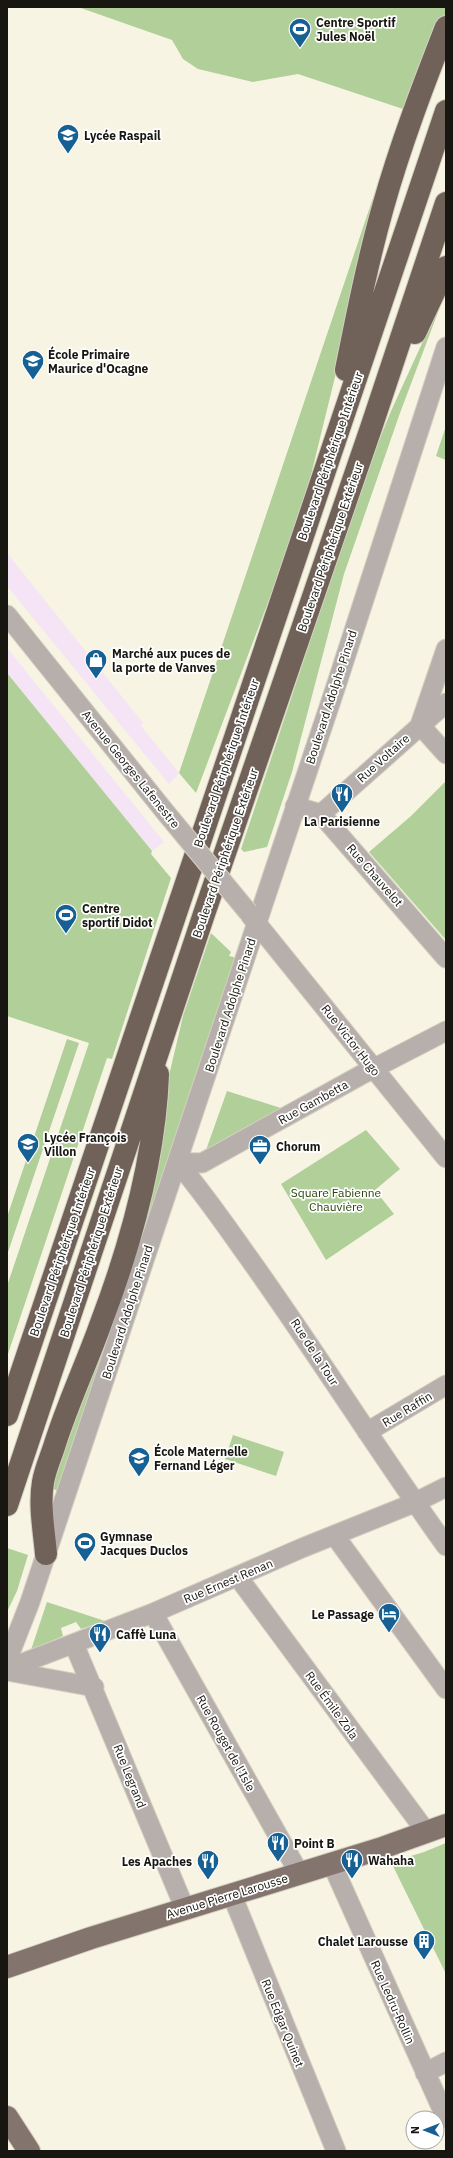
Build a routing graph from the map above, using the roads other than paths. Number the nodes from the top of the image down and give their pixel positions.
1 (446, 27) edge
2 (446, 111) edge
3 (446, 203) edge
4 (446, 268) edge
5 (446, 347) edge
6 (371, 428) junction
7 (328, 459) junction
8 (7, 614) edge
9 (446, 649) edge
10 (446, 703) edge
11 (420, 725) junction
12 (446, 754) edge
13 (295, 806) junction
14 (321, 814) junction
15 (252, 917) junction
16 (446, 958) edge
17 (446, 1031) edge
18 (159, 1049) junction
19 (373, 1069) junction
20 (446, 1158) edge
21 (177, 1162) junction
22 (446, 1385) edge
23 (7, 1415) edge
24 (367, 1432) junction
25 (446, 1487) edge
26 (414, 1503) junction
27 (7, 1505) edge
28 (336, 1536) junction
29 (446, 1546) edge
30 (46, 1554) junction
31 (238, 1577) junction
32 (153, 1613) junction
33 (74, 1644) junction
34 (7, 1661) edge
35 (7, 1670) edge
36 (94, 1687) junction
37 (446, 1689) edge
38 (437, 1829) edge
39 (332, 1864) junction
40 (300, 1873) junction
41 (232, 1895) junction
42 (185, 1909) junction
43 (7, 1967) edge
44 (446, 2062) edge
45 (425, 2073) junction
46 (7, 2117) edge
47 (446, 2118) edge
48 (29, 2151) edge
49 (336, 2151) edge

1 - 7 highway
2 - 7 highway, Boulevard Périphérique Intérieur
3 - 6 highway, Boulevard Périphérique Extérieur
4 - 6 highway
5 - 13 street, Boulevard Adolphe Pinard
6 - 18 highway, Boulevard Périphérique Extérieur
7 - 23 highway, Boulevard Périphérique Intérieur
8 - 15 street, Avenue Georges Lafenestre, bridge
9 - 11 street
10 - 11 street, Rue Voltaire
11 - 12 street
11 - 14 street, Rue Voltaire
13 - 14 street
13 - 15 street, Boulevard Adolphe Pinard
14 - 16 street, Rue Chauvelot
15 - 19 street, Rue Victor Hugo
15 - 21 street, Boulevard Adolphe Pinard
17 - 19 street, Rue Gambetta
18 - 27 highway, Boulevard Périphérique Extérieur
18 - 30 highway
19 - 20 street, Rue Victor Hugo
19 - 21 street, Rue Gambetta
21 - 24 street, Rue de la Tour
21 - 30 street, Boulevard Adolphe Pinard
22 - 24 street, Rue Raffin
24 - 26 street, Rue de la Tour
25 - 26 street, Rue Ernest Renan
26 - 28 street, Rue Ernest Renan
26 - 29 street, Rue de la Tour
28 - 31 street, Rue Ernest Renan
28 - 37 street
30 - 34 street, Boulevard Adolphe Pinard
31 - 32 street, Rue Ernest Renan
31 - 38 street, Rue Émile Zola
32 - 33 street, Rue Ernest Renan
32 - 40 street, Rue Rouget de l'Isle
33 - 35 street, Rue Ernest Renan
33 - 36 street, Rue Legrand
35 - 36 street
36 - 42 street, Rue Legrand
38 - 39 main road, Avenue Pierre Larousse
39 - 40 main road, Avenue Pierre Larousse
39 - 45 street, Rue Ledru-Rollin
40 - 41 main road, Avenue Pierre Larousse
41 - 42 main road, Avenue Pierre Larousse
41 - 49 street, Rue Edgar Quinet
42 - 43 main road, Avenue Pierre Larousse
44 - 45 street
45 - 47 street, Rue Ledru-Rollin
46 - 48 main road

